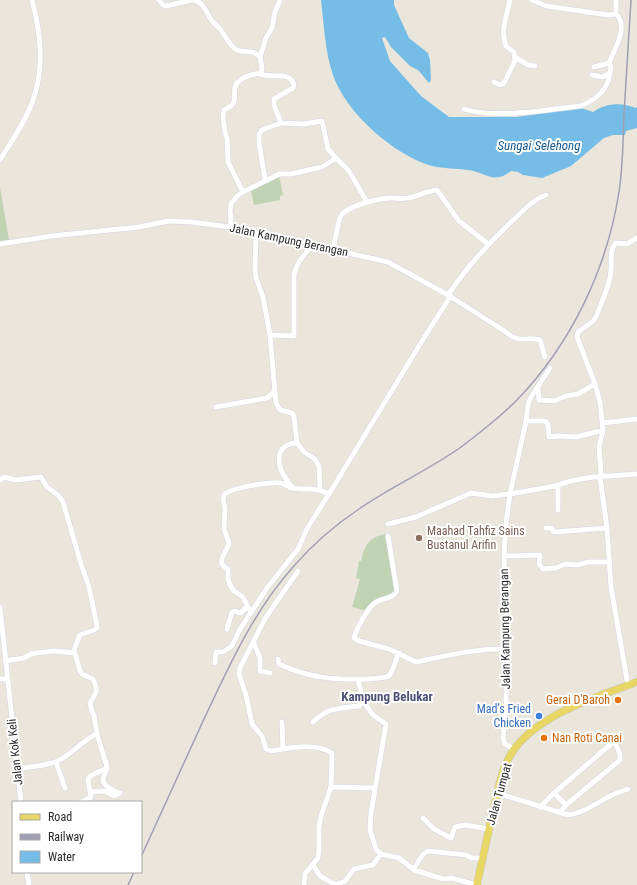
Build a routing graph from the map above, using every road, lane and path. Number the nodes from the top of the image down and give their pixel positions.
1 (32, 0) edge
2 (158, 0) edge
3 (193, 0) edge
4 (280, 0) edge
5 (510, 0) edge
6 (532, 0) edge
7 (616, 0) edge
8 (616, 14) junction
9 (260, 57) junction
10 (515, 57) junction
11 (609, 63) junction
12 (535, 66) dead end
13 (594, 67) dead end
14 (610, 73) junction
15 (261, 74) junction
16 (592, 75) dead end
17 (494, 82) dead end
18 (464, 109) dead end
19 (281, 123) junction
20 (336, 158) junction
21 (0, 160) edge
22 (264, 182) junction
23 (243, 192) junction
24 (546, 194) dead end
25 (367, 202) junction
26 (230, 227) junction
27 (256, 232) junction
28 (637, 238) edge
29 (0, 244) edge
30 (488, 244) junction
31 (312, 245) junction
32 (333, 249) junction
33 (449, 296) junction
34 (270, 335) junction
35 (544, 356) dead end
36 (550, 368) dead end
37 (595, 384) junction
38 (538, 387) junction
39 (274, 392) junction
40 (216, 407) dead end
41 (637, 418) edge
42 (526, 421) junction
43 (602, 423) junction
44 (603, 430) junction
45 (297, 443) junction
46 (637, 474) edge
47 (600, 477) junction
48 (0, 480) edge
49 (558, 486) junction
50 (292, 488) junction
51 (320, 489) junction
52 (329, 494) junction
53 (510, 494) junction
54 (558, 510) dead end
55 (388, 524) dead end
56 (546, 528) dead end
57 (608, 528) junction
58 (388, 536) dead end
59 (504, 556) junction
60 (610, 562) junction
61 (298, 571) dead end
62 (247, 606) junction
63 (0, 607) edge
64 (251, 613) junction
65 (227, 630) dead end
66 (254, 643) junction
67 (507, 649) junction
68 (75, 653) junction
69 (399, 653) junction
70 (2, 654) edge
71 (278, 659) dead end
72 (5, 661) junction
73 (216, 663) dead end
74 (270, 673) dead end
75 (0, 679) edge
76 (8, 679) junction
77 (358, 679) junction
78 (637, 682) edge
79 (628, 686) junction
80 (363, 701) junction
81 (282, 722) dead end
82 (313, 722) dead end
83 (97, 734) junction
84 (283, 749) junction
85 (514, 749) junction
86 (56, 762) junction
87 (107, 767) junction
88 (17, 769) junction
89 (331, 787) junction
90 (65, 788) dead end
91 (375, 788) junction
92 (628, 789) dead end
93 (90, 792) junction
94 (497, 793) junction
95 (554, 793) junction
96 (20, 801) edge
97 (84, 801) edge
98 (566, 805) junction
99 (540, 807) junction
100 (556, 812) junction
101 (423, 818) dead end
102 (489, 829) junction
103 (381, 854) junction
104 (483, 858) junction
105 (313, 865) junction
106 (414, 870) dead end
107 (27, 873) edge
108 (29, 885) edge
109 (304, 885) edge
110 (477, 885) edge

1 - 21 street
2 - 3 street
3 - 9 street
4 - 9 street
5 - 10 street
6 - 8 street
7 - 8 street
8 - 11 street
9 - 15 street
10 - 12 street
10 - 17 street
11 - 13 street
11 - 14 street
14 - 16 street
14 - 18 street
15 - 19 street
15 - 23 street
19 - 20 street
19 - 22 street
20 - 22 street
20 - 25 street
22 - 23 street
23 - 26 street
24 - 30 street
25 - 30 street
25 - 32 street
26 - 27 street, Jalan Kampung Berangan
26 - 29 street, Jalan Kampung Berangan
27 - 31 street, Jalan Kampung Berangan
27 - 34 street
28 - 37 street
30 - 33 street
31 - 32 street, Jalan Kampung Berangan
31 - 34 street
32 - 33 street, Jalan Kampung Berangan
33 - 35 street, Jalan Kampung Berangan
33 - 52 street
34 - 39 street
36 - 38 street, Jalan Kampung Berangan
37 - 38 street
37 - 43 street
38 - 42 street, Jalan Kampung Berangan
39 - 40 street
39 - 45 street
41 - 43 street
42 - 44 street
42 - 53 street, Jalan Kampung Berangan
43 - 44 street
44 - 47 street
45 - 50 street
45 - 51 street
46 - 47 street
47 - 49 street
47 - 57 street
48 - 68 street
49 - 53 street
49 - 54 street
50 - 51 street
50 - 62 street
51 - 52 street
52 - 64 street
53 - 55 street
53 - 59 street, Jalan Kampung Berangan
56 - 57 street
57 - 60 street
58 - 69 street
59 - 60 street
59 - 67 street, Jalan Kampung Berangan
60 - 79 street
61 - 66 street
62 - 64 street
62 - 65 street
63 - 70 street, Jalan Kok Keli
64 - 73 street
66 - 74 street
66 - 84 street
67 - 69 street
67 - 85 street, Jalan Kampung Berangan
68 - 72 street
68 - 83 street
69 - 77 street
70 - 72 street, Jalan Kok Keli
71 - 77 street
72 - 76 street, Jalan Kok Keli
75 - 76 street
76 - 88 street, Jalan Kok Keli
77 - 80 street
78 - 79 main road, Jalan Tumpat
79 - 85 main road, Jalan Tumpat
80 - 82 street
80 - 91 street
81 - 84 street
83 - 86 street
83 - 87 street
84 - 89 street
85 - 94 main road, Jalan Tumpat
86 - 88 street
86 - 90 street
87 - 93 street
87 - 93 street
88 - 96 street, Jalan Kok Keli
89 - 91 street
89 - 105 street
91 - 103 street
92 - 100 street
93 - 97 street
94 - 99 street
94 - 102 main road, Jalan Tumpat
95 - 98 street
95 - 98 street
95 - 99 street
98 - 100 street
99 - 100 street
101 - 102 street
102 - 104 main road, Jalan Tumpat
103 - 104 street
103 - 105 street
104 - 110 main road, Jalan Tumpat
105 - 109 street
106 - 110 street
107 - 108 street

